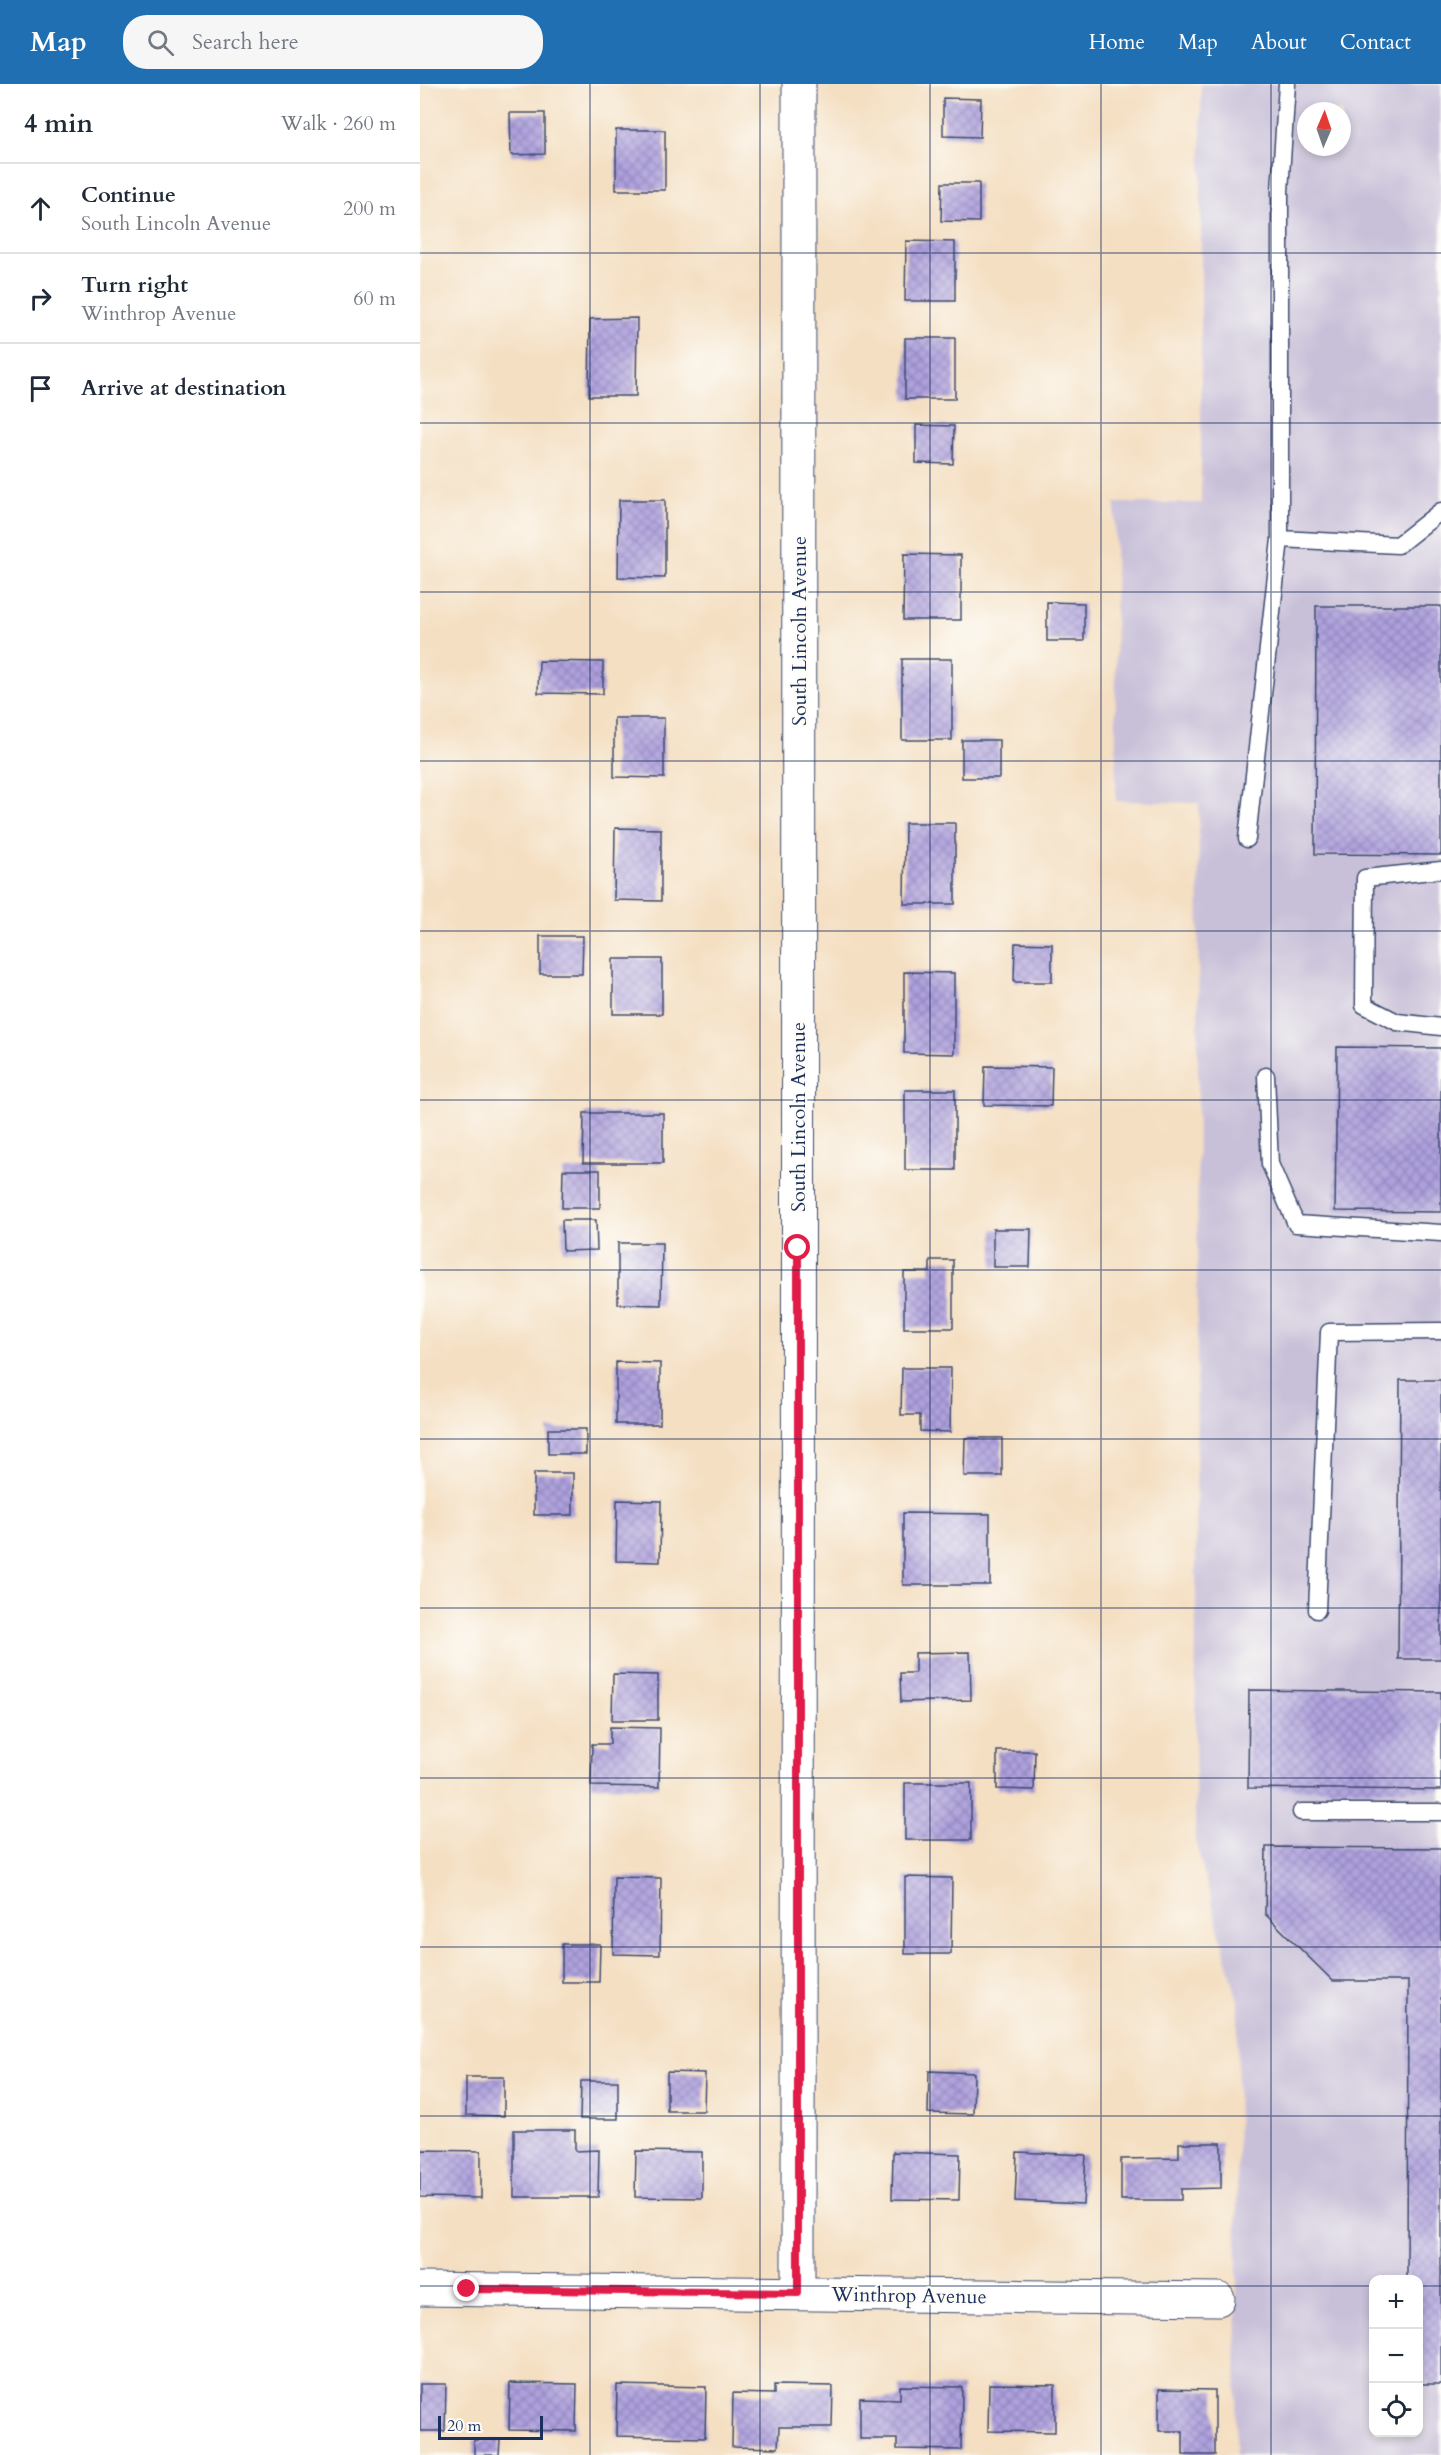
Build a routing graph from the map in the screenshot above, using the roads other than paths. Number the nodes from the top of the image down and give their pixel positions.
1 (799, 84) edge
2 (1287, 84) edge
3 (1441, 511) edge
4 (1280, 539) junction
5 (1247, 839) dead end
6 (1441, 870) edge
7 (1441, 1027) edge
8 (1266, 1076) dead end
9 (1441, 1233) edge
10 (1441, 1331) edge
11 (1317, 1610) dead end
12 (1301, 1812) dead end
13 (1441, 1812) edge
14 (420, 2289) edge
15 (798, 2293) junction
16 (1218, 2299) dead end

1 - 15 street, South Lincoln Avenue
2 - 4 lane
3 - 4 lane
4 - 5 lane
6 - 7 lane
8 - 9 lane
10 - 11 lane
12 - 13 lane
14 - 15 street, Winthrop Avenue
15 - 16 street, Winthrop Avenue

